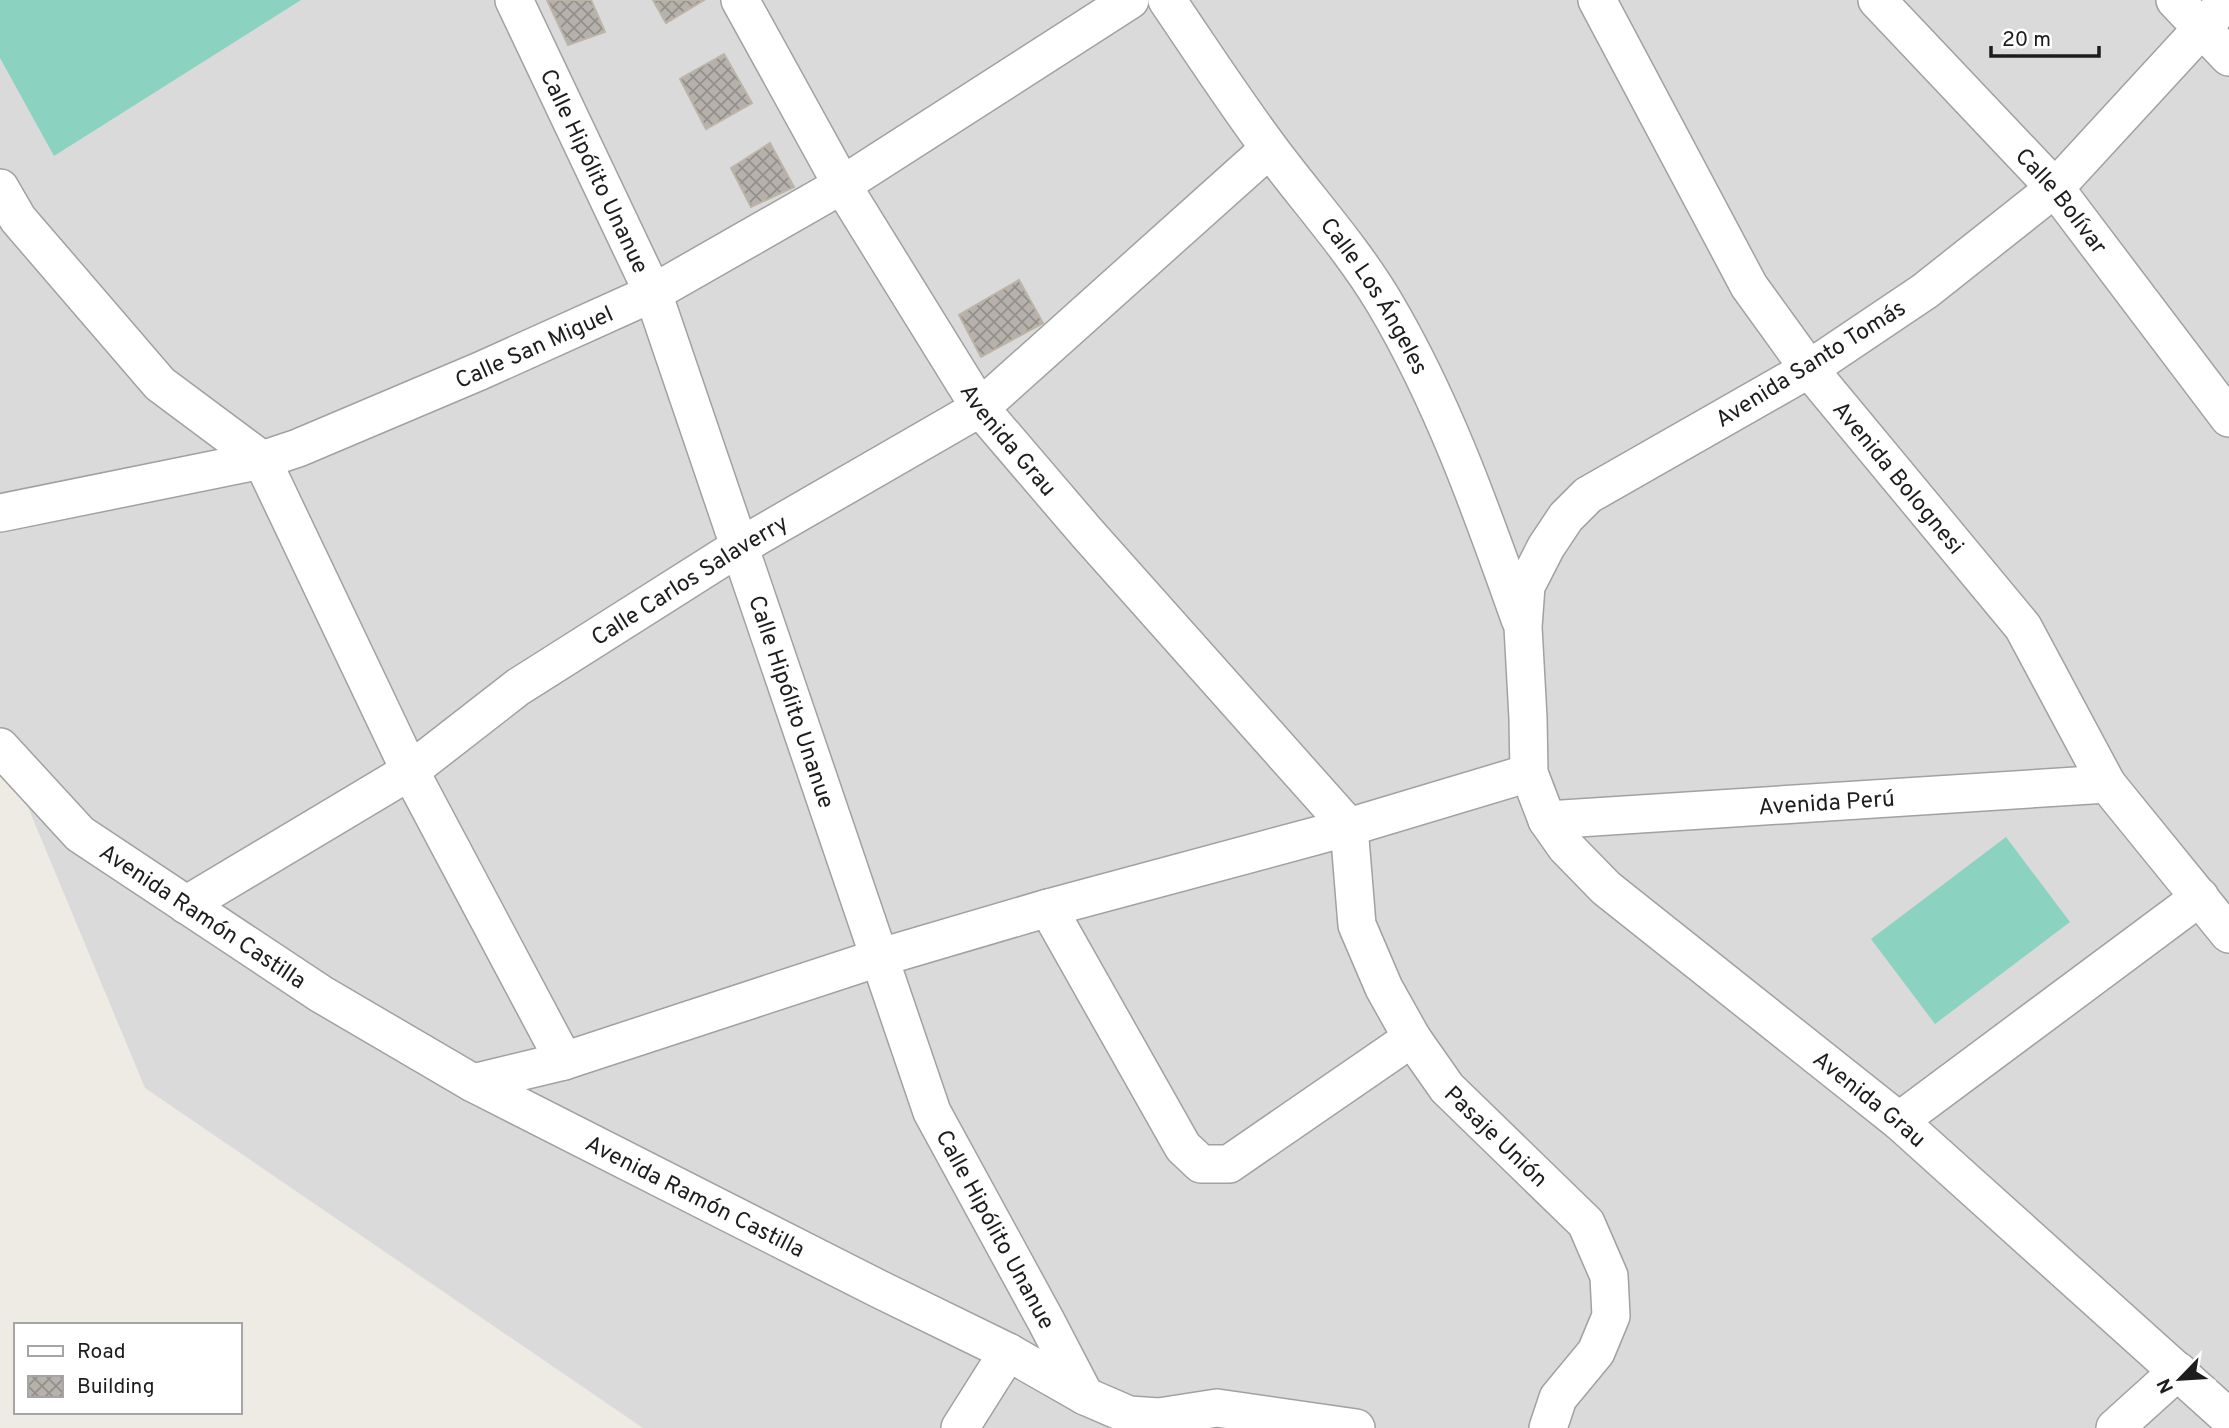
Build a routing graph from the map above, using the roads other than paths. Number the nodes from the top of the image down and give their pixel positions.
1 (514, 0) edge
2 (740, 0) edge
3 (1130, 0) edge
4 (1167, 0) edge
5 (1597, 0) edge
6 (1877, 0) edge
7 (2175, 0) edge
8 (2228, 0) edge
9 (2202, 26) junction
10 (2229, 57) edge
11 (1269, 149) junction
12 (842, 185) junction
13 (0, 188) edge
14 (2055, 188) junction
15 (653, 293) junction
16 (1809, 369) junction
17 (980, 408) junction
18 (2229, 418) edge
19 (262, 460) junction
20 (0, 513) edge
21 (738, 547) junction
22 (1523, 627) junction
23 (0, 747) edge
24 (411, 771) junction
25 (1529, 773) junction
26 (2107, 784) junction
27 (1547, 820) junction
28 (1349, 827) junction
29 (2200, 897) junction
30 (186, 905) junction
31 (1048, 908) junction
32 (2229, 934) edge
33 (878, 958) junction
34 (1412, 1038) junction
35 (564, 1061) junction
36 (473, 1083) junction
37 (1899, 1121) junction
38 (1008, 1352) junction
39 (2178, 1371) junction
40 (1085, 1396) junction
41 (2229, 1418) edge
42 (960, 1428) edge
43 (1356, 1428) edge
44 (1548, 1428) edge
45 (2115, 1428) edge

1 - 15 street, Calle Hipólito Unanue
2 - 12 street, Avenida Grau
3 - 12 street, Calle San Miguel
4 - 11 street, Calle Los Ángeles
5 - 16 street, Avenida Bolognesi
6 - 14 street, Calle Bolívar
7 - 9 street
8 - 9 street, Avenida Santo Tomás
9 - 10 street
9 - 14 street, Avenida Santo Tomás
11 - 17 street, Calle Carlos Salaverry
11 - 22 street, Calle Los Ángeles
12 - 15 street, Calle San Miguel
12 - 17 street, Avenida Grau
13 - 19 street
14 - 16 street, Avenida Santo Tomás
14 - 18 street, Calle Bolívar
15 - 19 street, Calle San Miguel
15 - 21 street, Calle Hipólito Unanue
16 - 22 street, Avenida Santo Tomás
16 - 26 street, Avenida Bolognesi
17 - 21 street, Calle Carlos Salaverry
17 - 28 street, Avenida Grau
19 - 20 street, Calle San Miguel
19 - 24 street
21 - 24 street, Calle Carlos Salaverry
21 - 33 street, Calle Hipólito Unanue
22 - 25 street, Avenida Santo Tomás
23 - 30 street, Avenida Ramón Castilla
24 - 30 street, Calle Carlos Salaverry
24 - 35 street
25 - 27 street, Avenida Grau
25 - 28 street
26 - 27 street, Avenida Perú
26 - 29 street, Avenida Bolognesi
27 - 37 street, Avenida Grau
28 - 31 street
28 - 34 street, Pasaje Unión
29 - 32 street, Avenida Bolognesi
29 - 37 street
30 - 36 street, Avenida Ramón Castilla
31 - 33 street
31 - 34 street
33 - 35 street
33 - 40 street, Calle Hipólito Unanue
34 - 44 street, Pasaje Unión
35 - 36 street
36 - 38 street, Avenida Ramón Castilla
37 - 39 street, Avenida Grau
38 - 40 street, Avenida Ramón Castilla
38 - 42 street
39 - 41 street, Avenida Grau
39 - 45 street
40 - 43 street, Avenida Ramón Castilla

